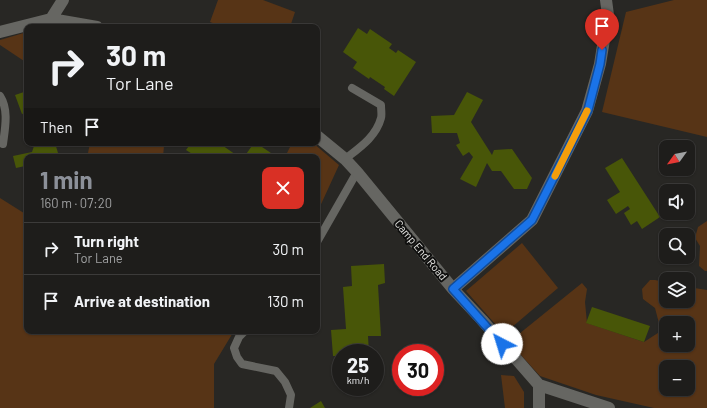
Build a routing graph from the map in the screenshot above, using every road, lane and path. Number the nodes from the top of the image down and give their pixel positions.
1 (63, 0) edge
2 (606, 0) edge
3 (51, 19) junction
4 (31, 24) edge
5 (80, 24) edge
6 (24, 26) edge
7 (0, 32) edge
8 (352, 88) dead end
9 (0, 96) edge
10 (320, 138) edge
11 (3, 144) dead end
12 (345, 159) junction
13 (357, 172) junction
14 (320, 237) edge
15 (453, 289) junction
16 (242, 334) edge
17 (539, 385) junction
18 (289, 408) edge
19 (539, 408) edge
20 (609, 408) edge

1 - 3 street
2 - 15 street
3 - 4 street
3 - 5 street
6 - 7 street
8 - 12 lane
9 - 11 lane
10 - 12 street, Camp End Road
12 - 13 street, Camp End Road
13 - 14 lane
13 - 15 street, Camp End Road
15 - 17 street, Camp End Road
16 - 18 lane
17 - 19 street
17 - 20 street

